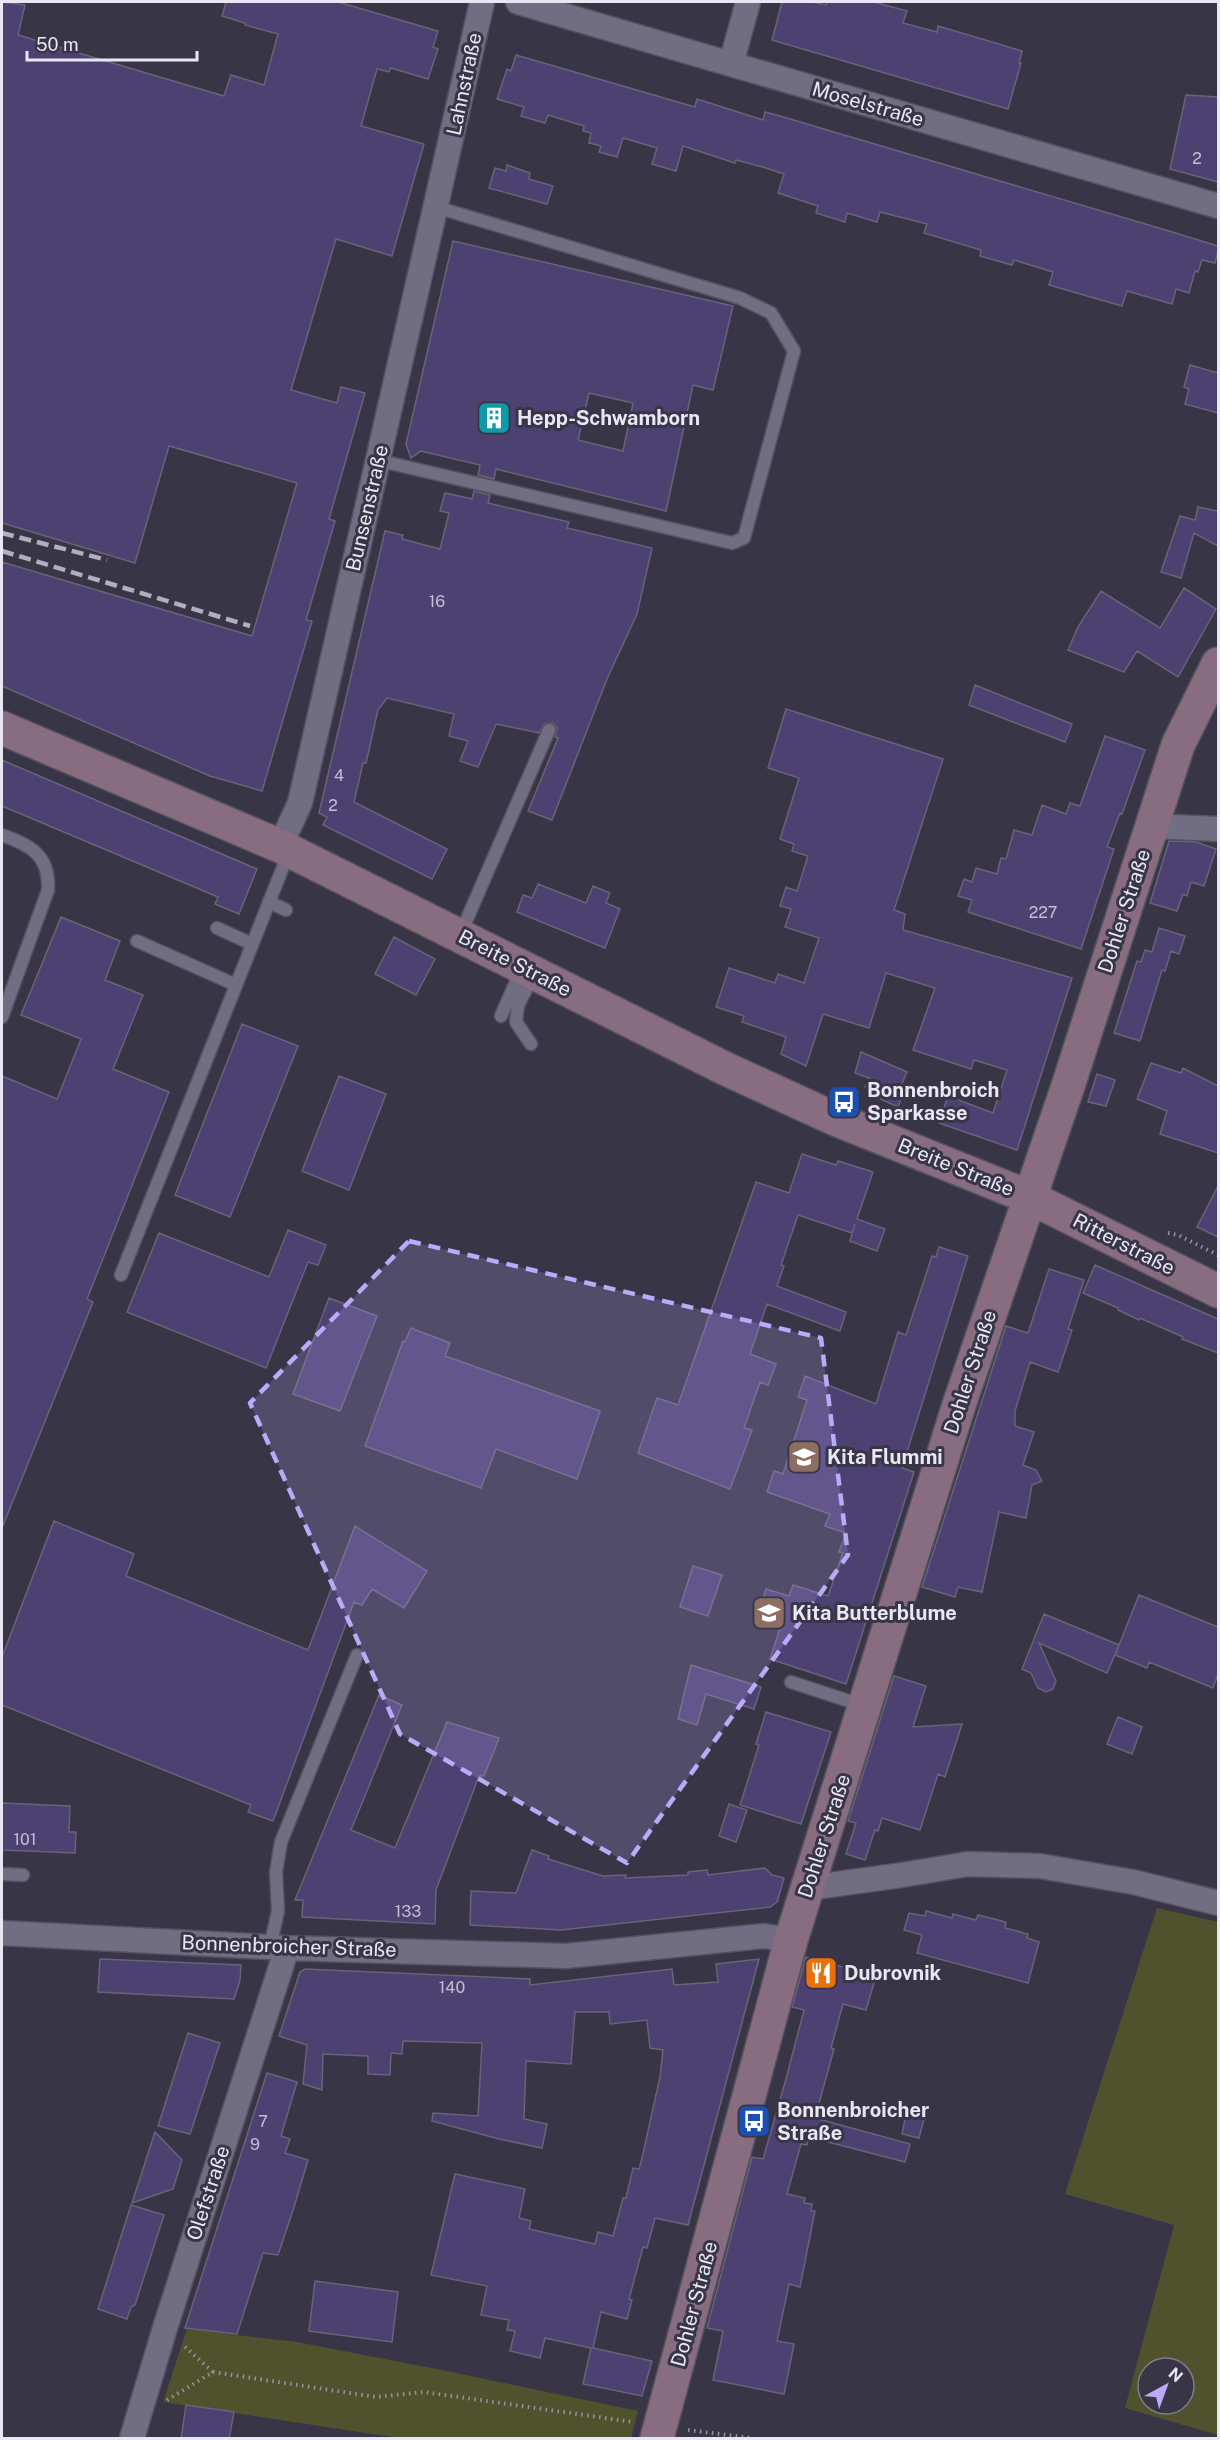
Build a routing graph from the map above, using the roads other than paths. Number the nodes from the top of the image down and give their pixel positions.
1 (482, 2) edge
2 (518, 2) edge
3 (748, 2) edge
4 (731, 64) junction
5 (446, 166) joint
6 (1218, 206) edge
7 (436, 207) junction
8 (377, 460) junction
9 (1218, 664) edge
10 (2, 728) edge
11 (549, 730) dead end
12 (1151, 826) junction
13 (1218, 829) edge
14 (2, 836) edge
15 (285, 849) junction
16 (269, 902) junction
17 (286, 910) dead end
18 (218, 928) dead end
19 (460, 936) junction
20 (137, 941) dead end
21 (252, 944) junction
22 (529, 970) junction
23 (236, 985) junction
24 (501, 1016) dead end
25 (2, 1017) edge
26 (531, 1044) dead end
27 (1029, 1197) junction
28 (121, 1275) dead end
29 (1218, 1291) edge
30 (357, 1655) dead end
31 (791, 1682) dead end
32 (865, 1706) junction
33 (2, 1874) edge
34 (23, 1875) dead end
35 (808, 1888) junction
36 (1218, 1903) edge
37 (2, 1933) edge
38 (791, 1940) junction
39 (279, 1947) junction
40 (135, 2428) edge
41 (659, 2432) edge

1 - 5 street, Lahnstraße
2 - 4 street, Moselstraße
3 - 4 street
4 - 6 street, Moselstraße
5 - 7 street, Bunsenstraße
7 - 8 street, Bunsenstraße
7 - 8 lane
8 - 15 street, Bunsenstraße
9 - 12 main road, Dohler Straße
10 - 15 main road, Breite Straße
11 - 19 lane
12 - 13 street
12 - 27 main road, Dohler Straße
14 - 25 lane
15 - 16 lane
15 - 19 main road, Breite Straße
16 - 17 lane
16 - 21 lane
18 - 21 lane
19 - 22 main road, Breite Straße
20 - 23 lane
21 - 23 lane
22 - 24 lane
22 - 26 lane
22 - 27 main road, Breite Straße
23 - 28 lane
27 - 29 main road, Ritterstraße
27 - 32 main road, Dohler Straße
30 - 39 lane
31 - 32 lane
32 - 35 main road, Dohler Straße
33 - 34 lane
35 - 36 street
35 - 38 main road, Dohler Straße
37 - 39 street, Bonnenbroicher Straße
38 - 39 street, Bonnenbroicher Straße
38 - 41 main road, Dohler Straße
39 - 40 street, Olefstraße

